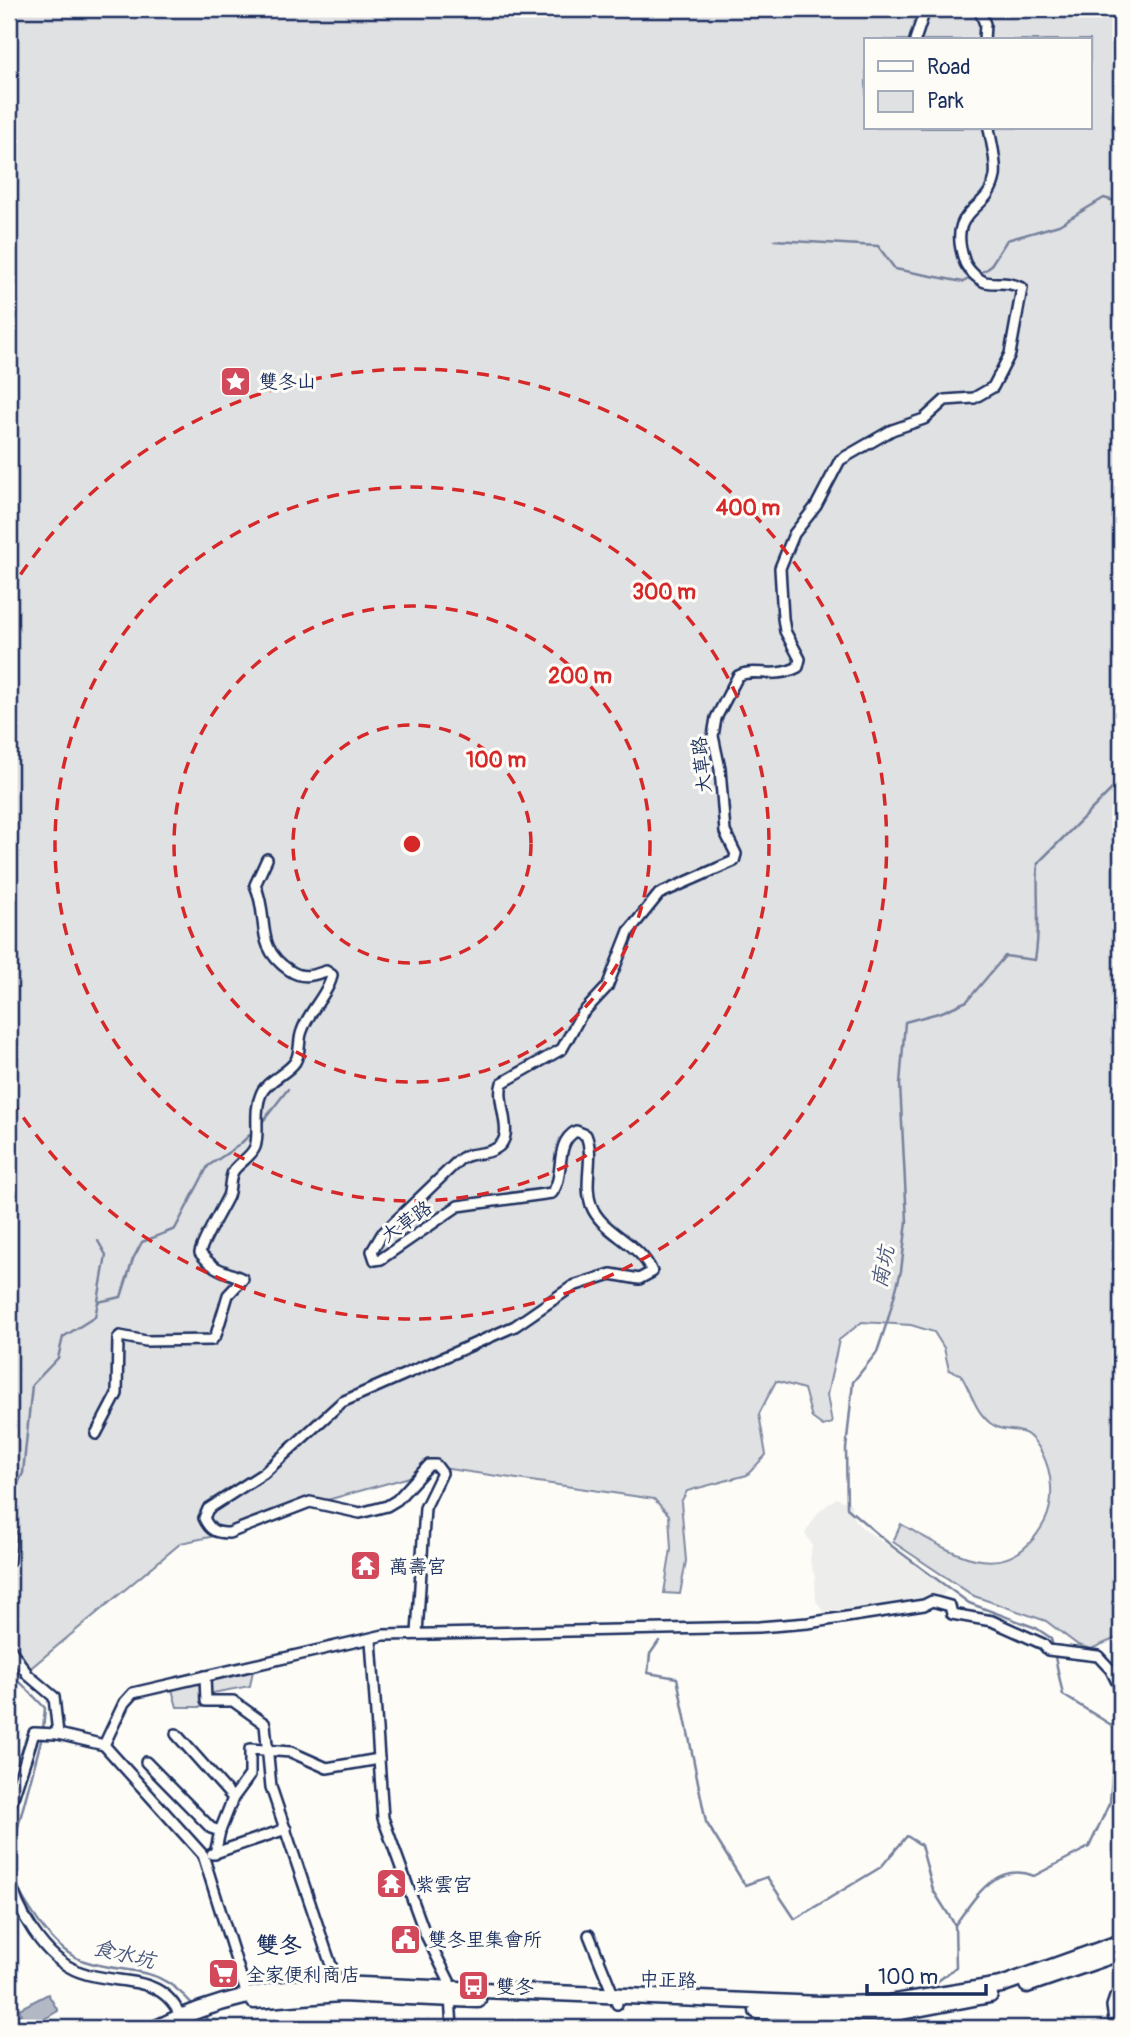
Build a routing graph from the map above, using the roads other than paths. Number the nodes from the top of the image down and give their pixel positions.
1 (979, 9) edge
2 (924, 13) dead end
3 (916, 38) edge
4 (984, 38) edge
5 (989, 130) edge
6 (267, 859) dead end
7 (96, 1434) dead end
8 (11, 1534) dead end
9 (9, 1561) edge
10 (417, 1634) junction
11 (371, 1640) junction
12 (9, 1647) edge
13 (205, 1676) junction
14 (1121, 1690) edge
15 (58, 1734) junction
16 (176, 1734) dead end
17 (104, 1745) junction
18 (266, 1750) junction
19 (379, 1759) junction
20 (146, 1762) dead end
21 (233, 1798) junction
22 (286, 1829) junction
23 (220, 1831) junction
24 (9, 1843) edge
25 (215, 1854) junction
26 (203, 1855) junction
27 (9, 1874) edge
28 (589, 1935) dead end
29 (1121, 1942) edge
30 (1121, 1953) edge
31 (339, 1989) junction
32 (451, 1994) junction
33 (1121, 1997) edge
34 (248, 1998) junction
35 (617, 2000) junction
36 (185, 2021) edge
37 (156, 2028) edge
38 (452, 2028) edge
39 (1115, 2028) edge

1 - 4 street
2 - 3 street
5 - 10 street, 大草路
6 - 7 street
8 - 9 street
10 - 11 street
10 - 14 street
11 - 13 street
11 - 19 street
12 - 15 street
13 - 17 street
13 - 18 street
15 - 17 street
15 - 24 street
16 - 21 street
17 - 26 street
18 - 19 street
18 - 21 street
18 - 22 street
19 - 32 street
20 - 23 street
21 - 23 street
22 - 25 street
22 - 31 street
23 - 25 street
25 - 26 street
26 - 34 street
27 - 36 street
28 - 35 street
29 - 35 main road, 中正路
30 - 35 main road, 中正路
31 - 32 main road, 中正路
31 - 34 main road, 中正路
32 - 35 main road, 中正路
32 - 38 street
33 - 39 street
34 - 36 main road, 中正路
36 - 37 main road

